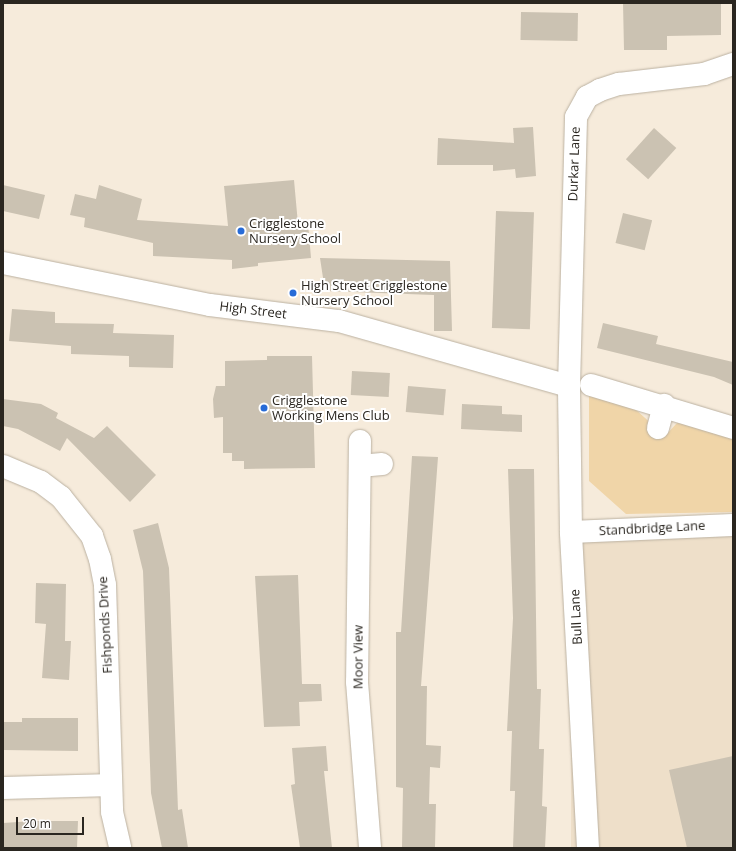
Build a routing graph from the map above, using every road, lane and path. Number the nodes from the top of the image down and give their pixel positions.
1 (733, 64) edge
2 (3, 263) edge
3 (591, 385) dead end
4 (569, 386) junction
5 (664, 405) junction
6 (658, 428) dead end
7 (733, 428) edge
8 (360, 441) dead end
9 (382, 464) dead end
10 (3, 466) edge
11 (360, 466) junction
12 (733, 525) edge
13 (571, 532) junction
14 (111, 785) junction
15 (3, 788) edge
16 (120, 848) edge
17 (370, 848) edge
18 (588, 848) edge

1 - 4 street, Durkar Lane
2 - 4 street, High Street
3 - 5 street
4 - 13 street, Bull Lane
5 - 6 street
5 - 7 street
8 - 11 street, Moor View
9 - 11 street
10 - 14 street, Fishponds Drive
11 - 17 street, Moor View
12 - 13 street, Standbridge Lane
13 - 18 street, Bull Lane
14 - 15 street
14 - 16 street, Fishponds Drive

